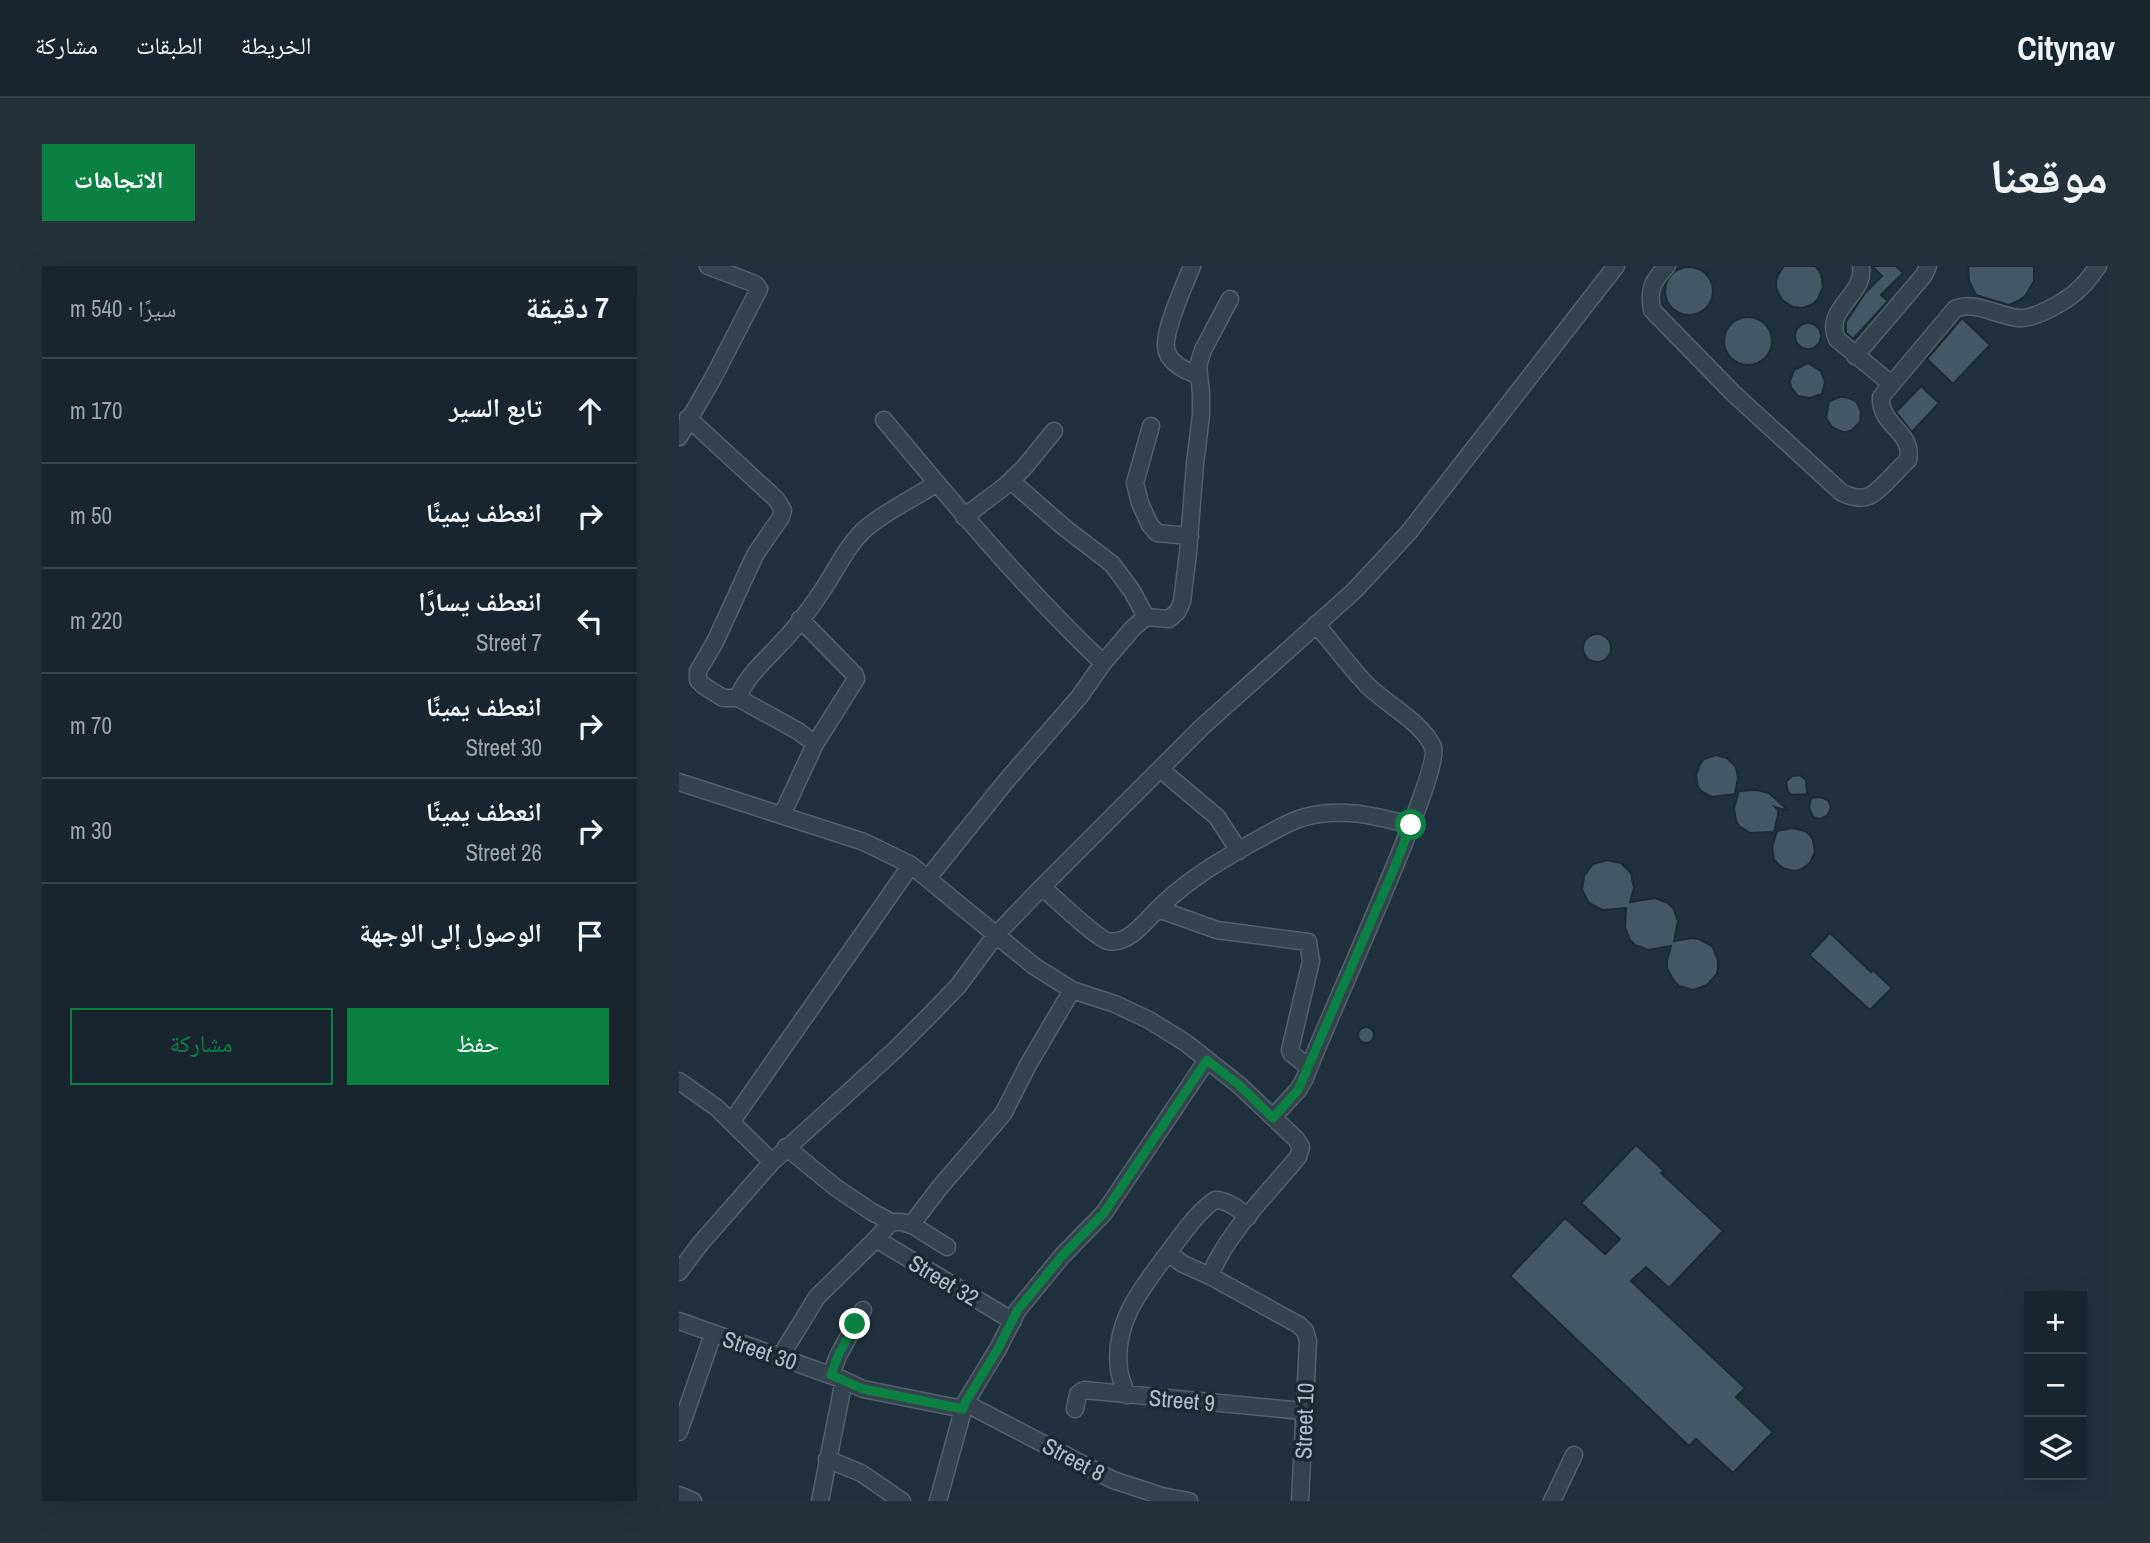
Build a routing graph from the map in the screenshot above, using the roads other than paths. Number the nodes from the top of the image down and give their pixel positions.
1 (708, 266) edge
2 (1192, 266) edge
3 (1616, 266) edge
4 (1667, 266) edge
5 (1861, 266) edge
6 (1928, 266) edge
7 (2098, 266) edge
8 (1230, 299) dead end
9 (1856, 356) junction
10 (1198, 375) junction
11 (1891, 384) junction
12 (688, 418) junction
13 (884, 420) dead end
14 (1151, 426) dead end
15 (1054, 431) dead end
16 (679, 437) edge
17 (1011, 481) junction
18 (937, 484) junction
19 (964, 517) junction
20 (1190, 536) junction
21 (1146, 617) junction
22 (800, 619) junction
23 (1316, 624) junction
24 (1103, 663) junction
25 (738, 698) junction
26 (815, 744) junction
27 (1160, 769) junction
28 (679, 782) edge
29 (782, 816) junction
30 (1411, 825) junction
31 (1239, 851) junction
32 (911, 865) junction
33 (928, 878) junction
34 (1042, 887) junction
35 (1158, 909) junction
36 (995, 936) junction
37 (1072, 990) junction
38 (1207, 1060) junction
39 (1308, 1067) junction
40 (679, 1082) edge
41 (1273, 1118) junction
42 (732, 1121) junction
43 (786, 1147) junction
44 (772, 1162) junction
45 (1248, 1217) junction
46 (891, 1222) junction
47 (911, 1225) junction
48 (876, 1239) junction
49 (947, 1247) dead end
50 (1168, 1253) junction
51 (679, 1272) edge
52 (1210, 1276) junction
53 (863, 1310) dead end
54 (679, 1321) edge
55 (1013, 1321) junction
56 (713, 1334) junction
57 (975, 1352) dead end
58 (780, 1357) junction
59 (990, 1361) junction
60 (838, 1377) junction
61 (1127, 1395) junction
62 (964, 1406) junction
63 (1075, 1409) dead end
64 (1303, 1411) junction
65 (679, 1432) edge
66 (1574, 1455) dead end
67 (827, 1459) junction
68 (679, 1495) edge
69 (895, 1499) edge
70 (693, 1501) edge
71 (820, 1501) edge
72 (938, 1501) edge
73 (1189, 1501) edge
74 (1300, 1501) edge
75 (1552, 1501) edge

1 - 12 street
2 - 10 street
3 - 23 street
4 - 11 street
5 - 9 street
6 - 9 street
7 - 11 street
8 - 10 street
9 - 11 street
10 - 20 street
12 - 16 street
12 - 25 street
13 - 18 street
14 - 20 street
15 - 17 street
17 - 19 street
17 - 21 street
18 - 19 street
18 - 22 street
19 - 24 street
20 - 21 street
21 - 24 street
22 - 25 street
22 - 26 street
23 - 27 street
23 - 30 street
24 - 33 street
25 - 26 street
26 - 29 street
27 - 31 street
27 - 34 street
28 - 29 street
29 - 32 street
30 - 31 street
30 - 39 street
31 - 35 street
32 - 33 street
32 - 42 street
33 - 36 street
34 - 35 street
34 - 36 street
35 - 39 street
36 - 37 street
36 - 43 street
37 - 38 street
37 - 47 street
38 - 41 street
38 - 55 street
39 - 41 street
40 - 42 street
41 - 45 street
42 - 44 street
43 - 44 street
43 - 46 street
44 - 51 street
45 - 50 street
45 - 52 street
46 - 47 street
46 - 48 street
47 - 49 street
48 - 55 street, Street 32
48 - 58 street
50 - 52 street
50 - 61 street
52 - 64 street, Street 10
53 - 60 street
54 - 56 street, Street 30
55 - 59 street
56 - 58 street, Street 30
56 - 65 street
57 - 59 street
58 - 60 street, Street 30
59 - 62 street
60 - 62 street, Street 30
60 - 67 street
61 - 63 street, Street 9
61 - 64 street, Street 9
62 - 72 street
62 - 73 street, Street 8
64 - 74 street, Street 10
66 - 75 street
67 - 69 street
67 - 71 street
68 - 70 street

